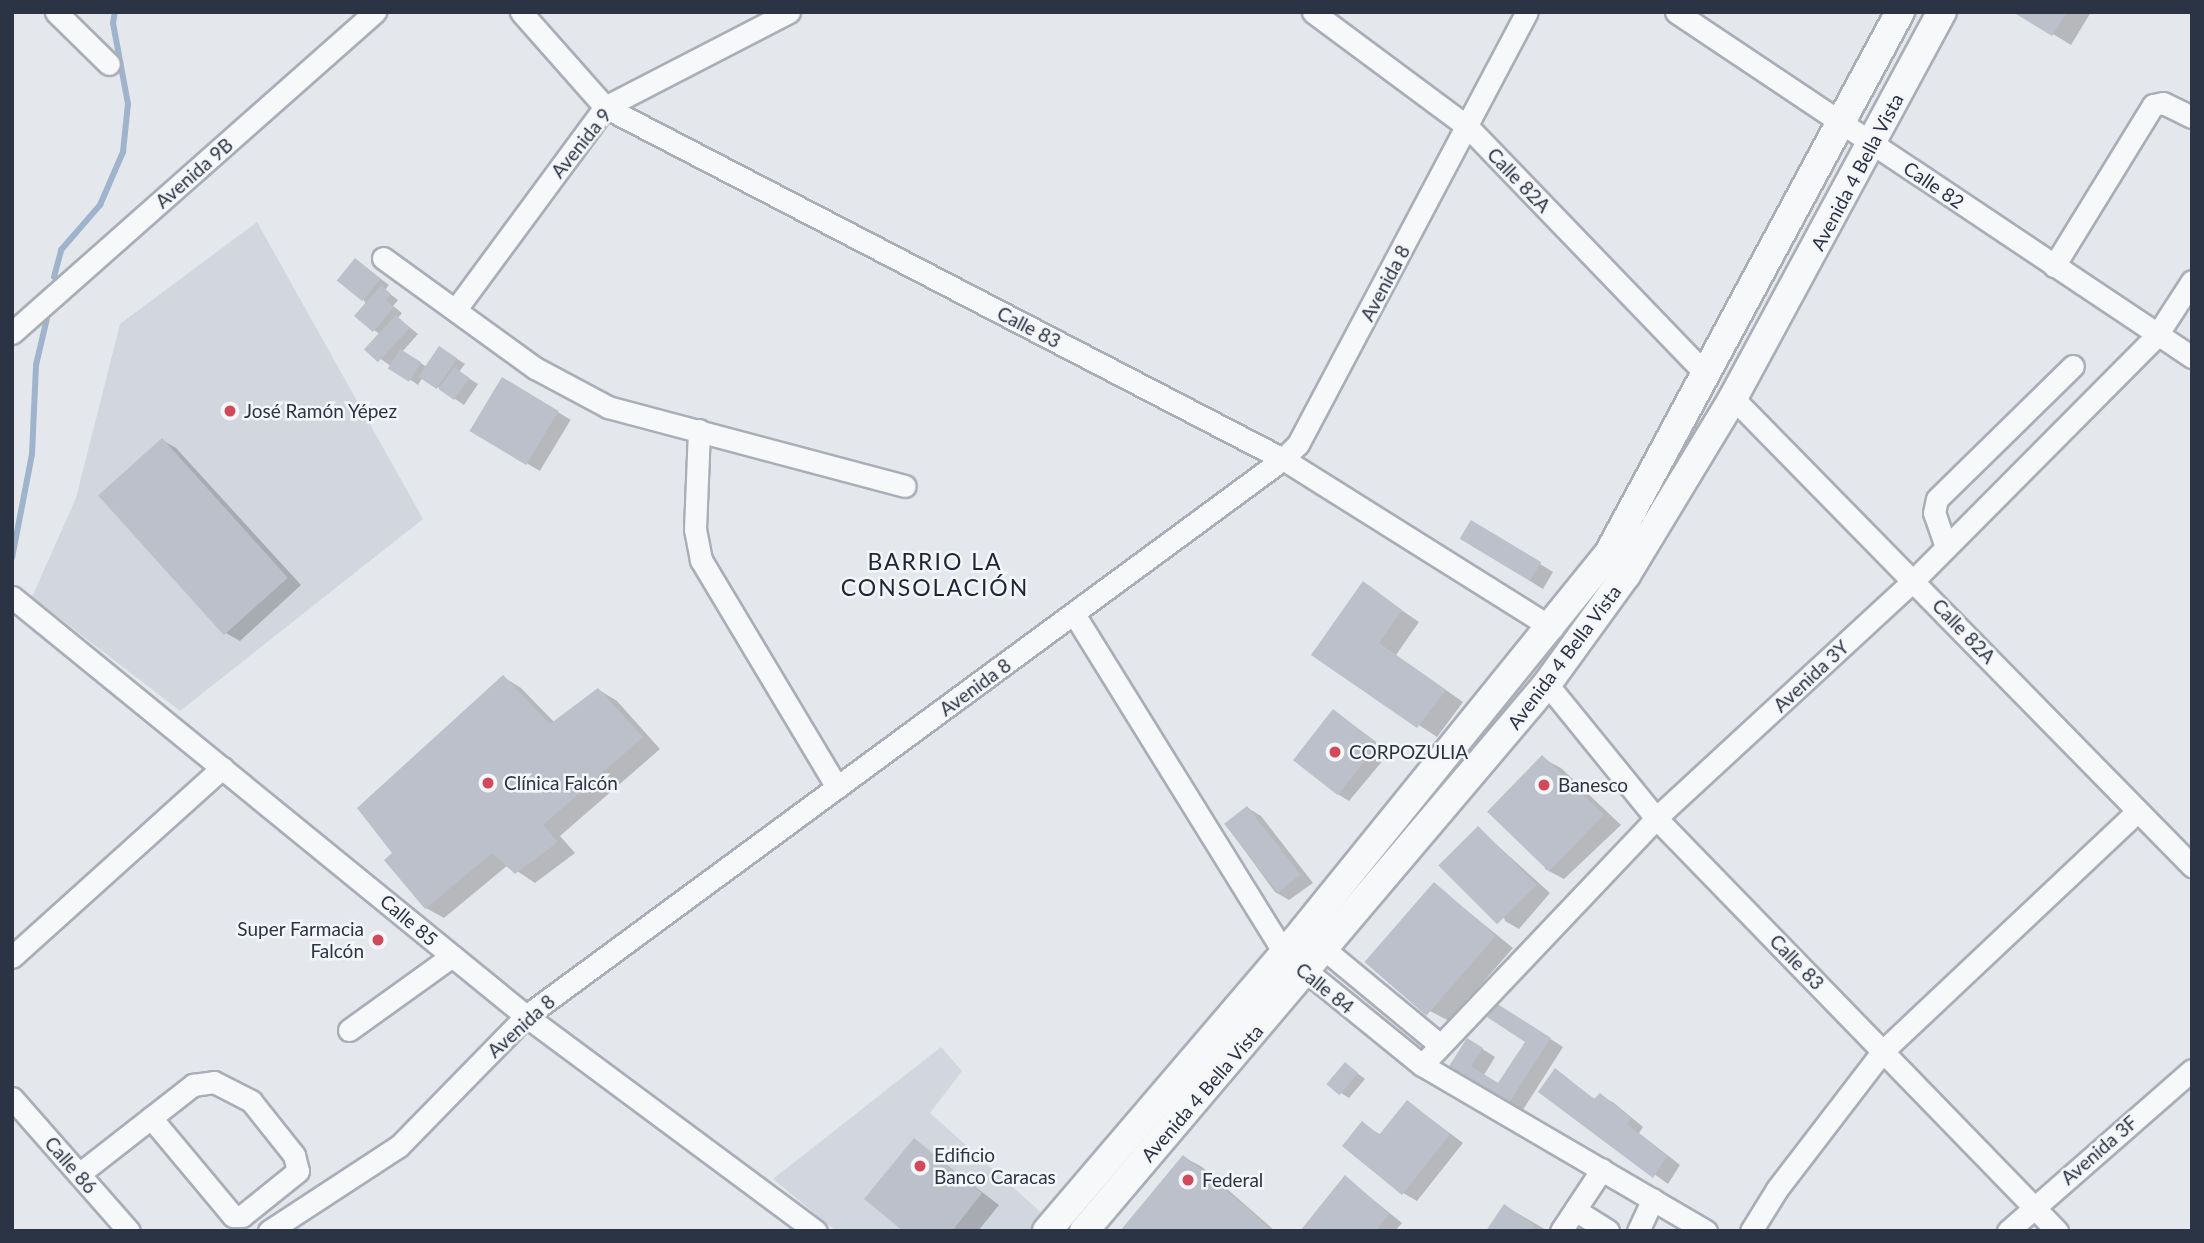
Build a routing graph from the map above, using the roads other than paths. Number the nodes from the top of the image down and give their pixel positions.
1 (56, 12) edge
2 (375, 12) edge
3 (521, 12) edge
4 (789, 12) edge
5 (1313, 12) edge
6 (1527, 12) edge
7 (1676, 12) edge
8 (1900, 12) edge
9 (1942, 12) edge
10 (108, 64) dead end
11 (605, 107) junction
12 (2192, 117) edge
13 (1842, 121) junction
14 (1469, 128) junction
15 (1873, 144) junction
16 (383, 258) dead end
17 (2054, 266) junction
18 (2192, 281) edge
19 (456, 309) junction
20 (12, 333) edge
21 (2157, 335) junction
22 (2192, 357) edge
23 (2073, 366) dead end
24 (1704, 372) junction
25 (1733, 398) junction
26 (699, 430) junction
27 (1283, 459) junction
28 (905, 486) dead end
29 (1946, 547) junction
30 (1914, 580) junction
31 (12, 597) edge
32 (1074, 614) junction
33 (1552, 628) junction
34 (1547, 684) junction
35 (222, 768) junction
36 (837, 787) junction
37 (2138, 811) junction
38 (1656, 818) junction
39 (2192, 866) edge
40 (1303, 931) junction
41 (1325, 950) junction
42 (1283, 953) junction
43 (452, 956) junction
44 (12, 957) edge
45 (1305, 973) junction
46 (526, 1016) junction
47 (349, 1030) dead end
48 (1440, 1045) junction
49 (1883, 1051) junction
50 (1422, 1065) junction
51 (2192, 1070) edge
52 (12, 1098) edge
53 (151, 1118) junction
54 (1602, 1169) junction
55 (79, 1174) junction
56 (1653, 1199) junction
57 (2035, 1205) junction
58 (1575, 1210) junction
59 (129, 1231) edge
60 (269, 1231) edge
61 (816, 1231) edge
62 (1047, 1231) edge
63 (1084, 1231) edge
64 (1561, 1231) edge
65 (1608, 1231) edge
66 (1638, 1231) edge
67 (1706, 1231) edge
68 (1751, 1231) edge
69 (2008, 1231) edge
70 (2057, 1231) edge

1 - 10 street
2 - 20 street, Avenida 9B
3 - 11 street, Calle 83
4 - 11 street, Avenida 9
5 - 14 street, Calle 82A
6 - 14 street, Avenida 8
7 - 13 street, Calle 82
8 - 13 street, Avenida 4 Bella Vista
9 - 15 street, Avenida 4 Bella Vista
11 - 19 street, Avenida 9
11 - 27 street, Calle 83
12 - 17 street
13 - 15 street, Calle 82
13 - 24 street, Avenida 4 Bella Vista
14 - 24 street, Calle 82A
14 - 27 street, Avenida 8
15 - 17 street, Calle 82
15 - 25 street, Avenida 4 Bella Vista
16 - 19 street
17 - 21 street, Calle 82
18 - 21 street, Avenida 3Y
19 - 26 street
21 - 22 street, Calle 82
21 - 29 street, Avenida 3Y
23 - 29 street
24 - 33 street, Avenida 4 Bella Vista
25 - 30 street, Calle 82A
25 - 34 street, Avenida 4 Bella Vista
26 - 28 street
26 - 36 street
27 - 32 street, Avenida 8
27 - 33 street, Calle 83
29 - 30 street, Avenida 3Y
30 - 37 street, Calle 82A
30 - 38 street, Avenida 3Y
31 - 35 street, Calle 85
32 - 36 street, Avenida 8
32 - 42 street, Calle 84
33 - 40 street, Avenida 4 Bella Vista
34 - 38 street, Calle 83
34 - 41 street, Avenida 4 Bella Vista
35 - 43 street, Calle 85
35 - 44 street
36 - 46 street, Avenida 8
37 - 39 street, Calle 82A
37 - 49 street
38 - 48 street, Avenida 3Y
38 - 49 street, Calle 83
40 - 41 street, Calle 84
40 - 42 street, Avenida 4 Bella Vista
41 - 45 street, Avenida 4 Bella Vista
41 - 48 street, Calle 84
42 - 45 street, Calle 84
42 - 62 street, Avenida 4 Bella Vista
43 - 46 street, Calle 85
43 - 47 street
45 - 50 street, Calle 84
45 - 63 street, Avenida 4 Bella Vista
46 - 60 street, Avenida 8
46 - 61 street, Calle 85
48 - 50 street, Avenida 3Y
49 - 57 street, Calle 83
49 - 68 street
50 - 54 street, Calle 84
51 - 57 street, Avenida 3F
52 - 55 street, Calle 86
53 - 53 street
53 - 55 street
54 - 56 street, Calle 84
54 - 58 street
55 - 59 street, Calle 86
56 - 66 street
56 - 67 street, Calle 84
57 - 69 street, Avenida 3F
57 - 70 street, Calle 83
58 - 64 street
58 - 65 street

